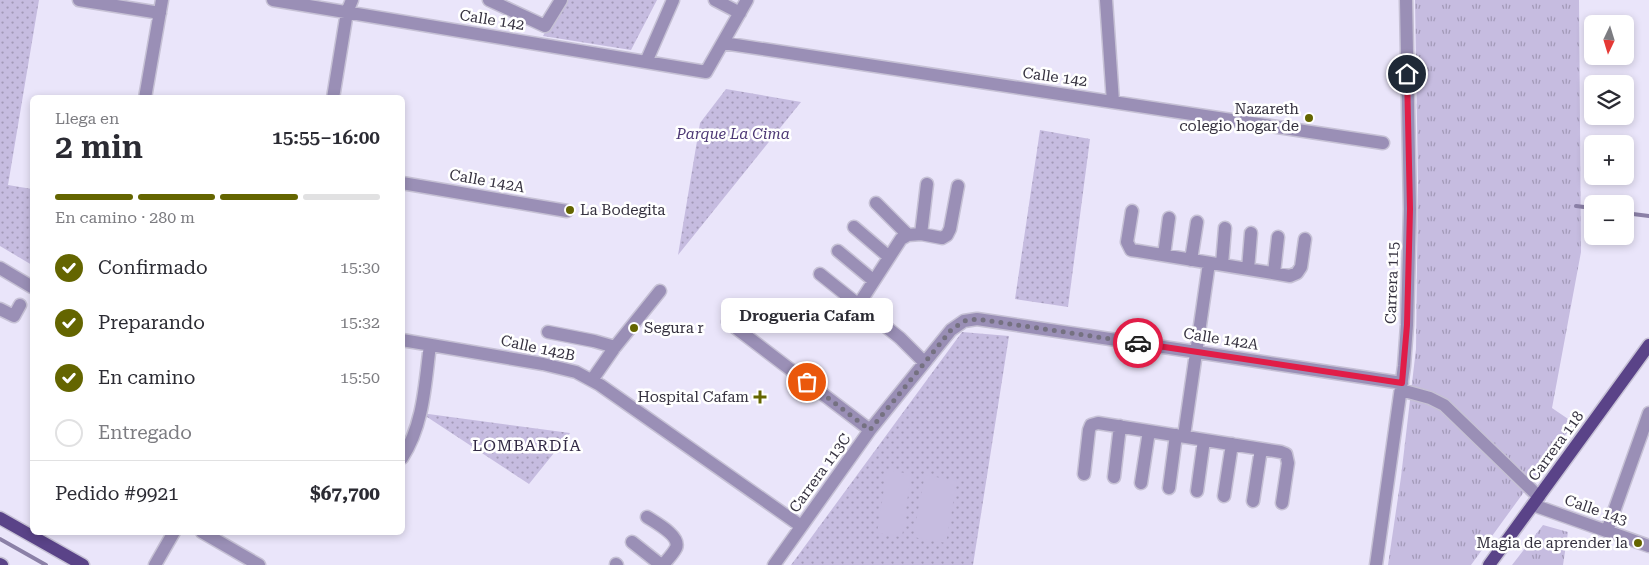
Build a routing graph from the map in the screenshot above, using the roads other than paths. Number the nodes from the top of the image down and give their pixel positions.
1 (79, 0) edge
2 (162, 0) edge
3 (273, 0) edge
4 (352, 0) edge
5 (490, 0) edge
6 (561, 0) edge
7 (673, 0) edge
8 (715, 0) edge
9 (747, 0) edge
10 (1106, 0) edge
11 (1406, 0) edge
12 (347, 12) junction
13 (160, 13) junction
14 (740, 13) junction
15 (723, 43) junction
16 (646, 62) junction
17 (146, 95) edge
18 (333, 95) edge
19 (1113, 102) junction
20 (1383, 143) dead end
21 (405, 184) edge
22 (927, 184) dead end
23 (958, 186) dead end
24 (876, 203) dead end
25 (567, 211) dead end
26 (1132, 211) dead end
27 (1169, 218) dead end
28 (1197, 222) dead end
29 (854, 227) dead end
30 (1225, 228) dead end
31 (1251, 233) dead end
32 (915, 234) junction
33 (1278, 237) dead end
34 (1305, 239) dead end
35 (838, 251) dead end
36 (1164, 256) junction
37 (889, 257) junction
38 (1191, 260) junction
39 (1215, 264) junction
40 (0, 268) edge
41 (1248, 269) junction
42 (1274, 273) junction
43 (820, 274) dead end
44 (874, 281) junction
45 (30, 285) edge
46 (660, 291) dead end
47 (859, 304) junction
48 (20, 305) dead end
49 (0, 309) edge
50 (977, 319) joint
51 (728, 322) dead end
52 (548, 332) dead end
53 (405, 340) edge
54 (430, 344) junction
55 (1649, 346) edge
56 (615, 347) junction
57 (1196, 351) junction
58 (924, 362) junction
59 (592, 380) junction
60 (1401, 386) junction
61 (1649, 414) edge
62 (1120, 426) junction
63 (870, 430) junction
64 (1149, 431) junction
65 (1180, 436) junction
66 (1204, 440) junction
67 (1232, 444) junction
68 (1260, 449) junction
69 (405, 453) edge
70 (1084, 474) dead end
71 (1114, 477) dead end
72 (1141, 483) dead end
73 (1170, 488) dead end
74 (1198, 491) dead end
75 (1224, 496) dead end
76 (1252, 501) dead end
77 (1536, 501) junction
78 (1282, 503) dead end
79 (647, 517) dead end
80 (0, 518) edge
81 (801, 526) junction
82 (1607, 531) junction
83 (30, 535) edge
84 (30, 535) edge
85 (172, 535) edge
86 (207, 535) edge
87 (632, 542) dead end
88 (1649, 546) edge
89 (83, 565) edge
90 (155, 565) edge
91 (259, 565) edge
92 (662, 565) edge
93 (774, 565) edge
94 (1376, 565) edge
95 (1489, 565) edge

1 - 13 street
2 - 13 street
3 - 12 street, Calle 142
4 - 12 street
5 - 6 street
7 - 16 street
8 - 14 street
9 - 14 street
10 - 19 street
11 - 60 street, Carrera 115
12 - 16 street, Calle 142
12 - 18 street
13 - 17 street
14 - 15 street
15 - 16 street, Calle 142
15 - 19 street, Calle 142
19 - 20 street, Calle 142
21 - 25 street, Calle 142A
22 - 32 street
23 - 32 street
24 - 32 street
26 - 36 street
27 - 36 street
28 - 38 street
29 - 37 street
30 - 39 street
31 - 41 street
32 - 37 street
33 - 42 street
34 - 42 street
35 - 44 street
36 - 38 street
37 - 44 street
38 - 39 street
39 - 41 street
39 - 57 street
40 - 45 street
41 - 42 street
43 - 47 street
44 - 47 street
46 - 56 street
47 - 58 street
48 - 49 street
50 - 57 street, Calle 142A
50 - 58 street, Carrera 113C
51 - 63 street
52 - 56 street
53 - 54 street, Calle 142B
54 - 59 street, Calle 142B
54 - 69 street
55 - 77 main road, Carrera 118
56 - 59 street
57 - 60 street, Calle 142A
57 - 65 street
58 - 63 street, Carrera 113C
59 - 81 street, Calle 142B
60 - 77 street, Calle 142A
60 - 94 street, Carrera 115
61 - 82 street
62 - 64 street
62 - 70 street
62 - 71 street
63 - 81 street, Carrera 113C
64 - 65 street
64 - 72 street
65 - 66 street
65 - 73 street
66 - 67 street
66 - 74 street
67 - 68 street
67 - 75 street
68 - 76 street
68 - 78 street
77 - 82 street, Calle 143
77 - 95 main road, Carrera 118
79 - 92 street
80 - 84 main road
81 - 93 street, Carrera 113C
82 - 88 street, Calle 143
83 - 89 main road
85 - 90 street
86 - 91 street
87 - 92 street

